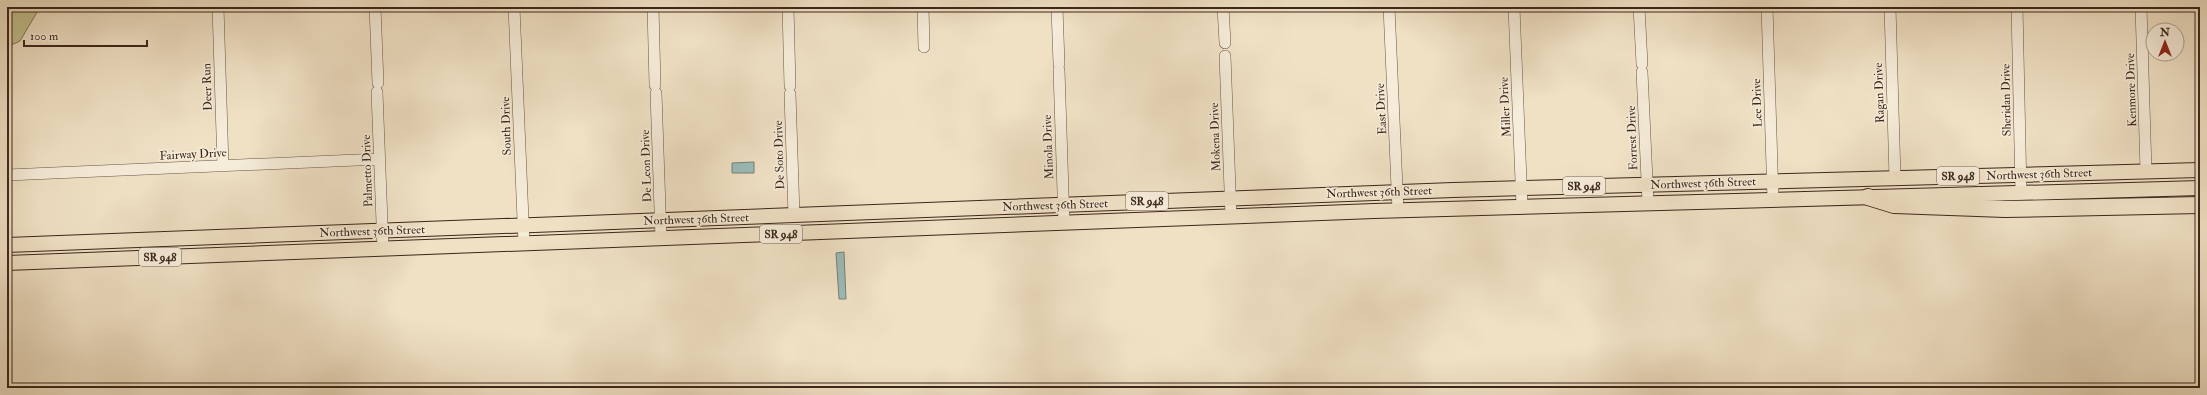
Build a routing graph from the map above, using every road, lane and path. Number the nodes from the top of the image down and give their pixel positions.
1 (218, 7) edge
2 (375, 7) edge
3 (514, 7) edge
4 (653, 7) edge
5 (788, 7) edge
6 (923, 7) edge
7 (1057, 7) edge
8 (1223, 7) edge
9 (1389, 7) edge
10 (1514, 7) edge
11 (1640, 7) edge
12 (1767, 7) edge
13 (1890, 7) edge
14 (2016, 7) edge
15 (2141, 7) edge
16 (1225, 43) dead end
17 (924, 47) dead end
18 (1225, 56) dead end
19 (380, 159) junction
20 (223, 166) junction
21 (2200, 170) edge
22 (2146, 171) junction
23 (7, 175) edge
24 (2021, 175) junction
25 (1895, 178) junction
26 (1772, 181) junction
27 (1647, 185) junction
28 (1521, 188) junction
29 (2200, 188) edge
30 (2128, 190) junction
31 (1397, 192) junction
32 (2021, 192) junction
33 (1864, 197) junction
34 (1230, 198) junction
35 (1773, 199) junction
36 (1648, 202) junction
37 (1063, 205) junction
38 (2200, 205) edge
39 (1522, 206) junction
40 (1398, 210) junction
41 (901, 211) junction
42 (794, 215) junction
43 (1231, 216) junction
44 (661, 220) junction
45 (1064, 223) junction
46 (523, 226) junction
47 (902, 229) junction
48 (382, 231) junction
49 (747, 235) junction
50 (661, 238) junction
51 (524, 243) junction
52 (7, 245) edge
53 (383, 249) junction
54 (7, 263) edge

1 - 20 street, Deer Run
2 - 19 street, Palmetto Drive
3 - 46 street, South Drive
4 - 44 street, De Leon Drive
5 - 42 street, De Soto Drive
6 - 17 street
7 - 37 street, Minola Drive
8 - 16 street
9 - 31 street, East Drive
10 - 28 street, Miller Drive
11 - 27 street, Forrest Drive
12 - 26 street, Lee Drive
13 - 25 street, Ragan Drive
14 - 24 street, Sheridan Drive
15 - 22 street, Kenmore Drive
18 - 34 street, Mokena Drive
19 - 20 street, Fairway Drive
19 - 48 street, Palmetto Drive
20 - 23 street, Fairway Drive
21 - 22 main road, Northwest 36th Street / SR 948
22 - 24 main road, Northwest 36th Street / SR 948
22 - 30 main road
24 - 25 main road, Northwest 36th Street / SR 948
24 - 32 street, Sheridan Drive
25 - 26 main road, Northwest 36th Street / SR 948
25 - 33 main road
26 - 27 main road, Northwest 36th Street / SR 948
26 - 35 street, Lee Drive
27 - 28 main road, Northwest 36th Street / SR 948
27 - 36 street, Forrest Drive
28 - 31 main road, Northwest 36th Street / SR 948
28 - 39 street, Miller Drive
29 - 30 main road, Northwest 36th Street / SR 948
30 - 32 main road, Northwest 36th Street / SR 948
31 - 34 main road, Northwest 36th Street / SR 948
31 - 40 street, East Drive
32 - 33 main road, Northwest 36th Street / SR 948
33 - 35 main road, Northwest 36th Street / SR 948
33 - 38 highway
34 - 37 main road, Northwest 36th Street / SR 948
34 - 43 street, Mokena Drive
35 - 36 main road, Northwest 36th Street / SR 948
36 - 39 main road, Northwest 36th Street / SR 948
37 - 41 main road, Northwest 36th Street / SR 948
37 - 45 street, Minola Drive
39 - 40 main road, Northwest 36th Street / SR 948
40 - 43 main road, Northwest 36th Street / SR 948
41 - 42 main road, Northwest 36th Street / SR 948
41 - 47 main road
42 - 44 main road, Northwest 36th Street / SR 948
42 - 49 main road
43 - 45 main road, Northwest 36th Street / SR 948
44 - 46 main road, Northwest 36th Street / SR 948
44 - 50 street, De Leon Drive
45 - 47 main road, Northwest 36th Street / SR 948
46 - 48 main road, Northwest 36th Street / SR 948
46 - 51 street, South Drive
47 - 49 main road, Northwest 36th Street / SR 948
48 - 52 main road, Northwest 36th Street / SR 948
48 - 53 street, Palmetto Drive
49 - 50 main road, Northwest 36th Street / SR 948
50 - 51 main road, Northwest 36th Street / SR 948
51 - 53 main road, Northwest 36th Street / SR 948
53 - 54 main road, Northwest 36th Street / SR 948

